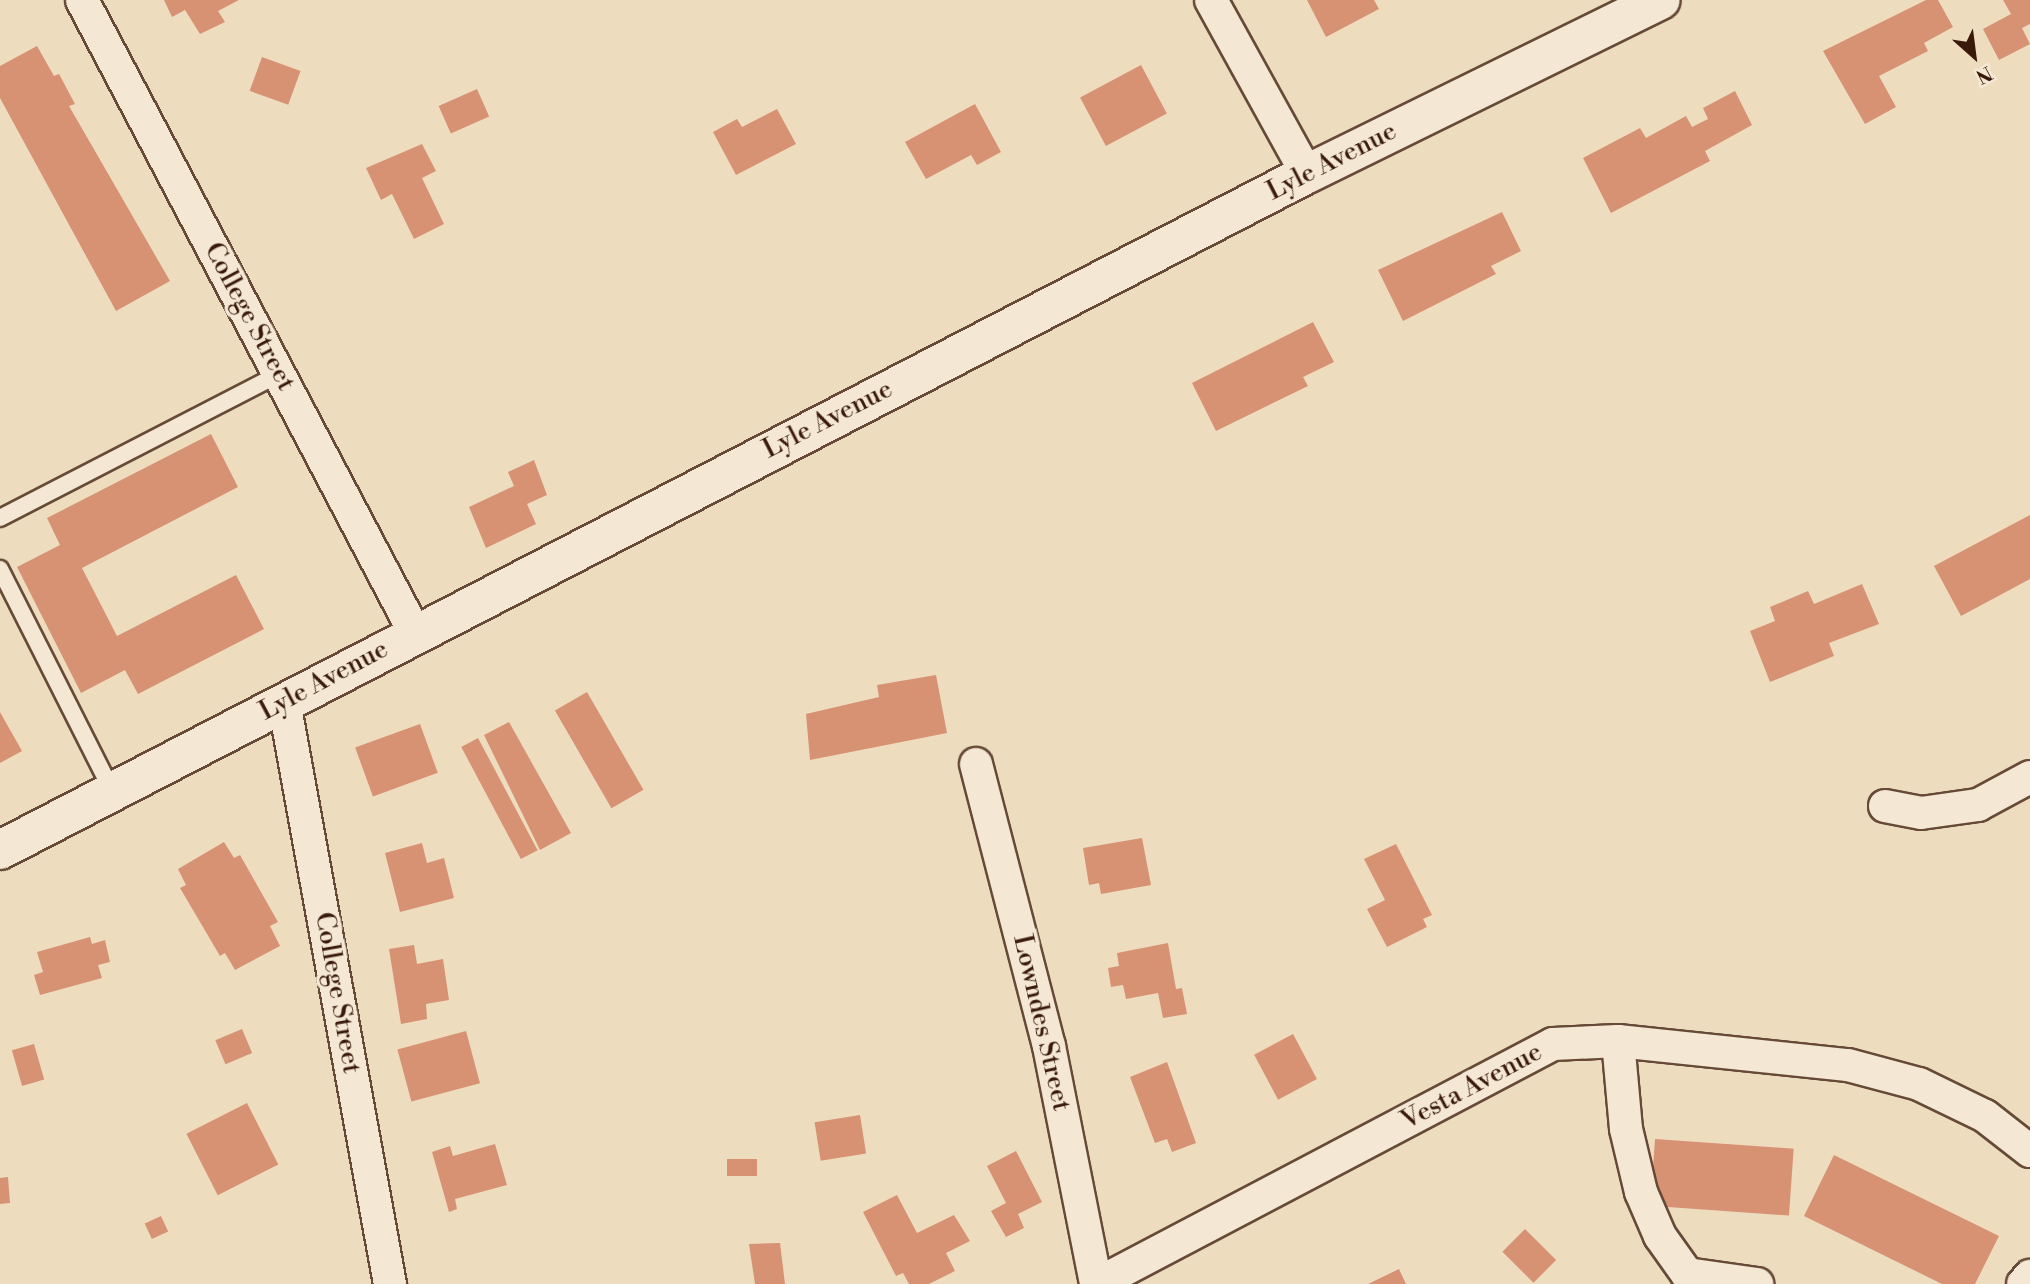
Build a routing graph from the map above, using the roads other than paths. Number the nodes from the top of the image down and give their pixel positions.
1 (82, 0) edge
2 (1211, 0) edge
3 (1660, 0) edge
4 (1307, 174) junction
5 (279, 374) junction
6 (0, 518) edge
7 (0, 569) edge
8 (415, 633) junction
9 (284, 702) junction
10 (976, 764) dead end
11 (2030, 777) edge
12 (112, 791) junction
13 (1885, 806) dead end
14 (0, 850) edge
15 (1618, 1041) junction
16 (2030, 1151) edge
17 (2030, 1276) edge
18 (390, 1284) edge
19 (1096, 1284) edge
20 (1757, 1284) edge
21 (2023, 1284) edge

1 - 5 street, College Street
2 - 4 street
3 - 4 street, Lyle Avenue
4 - 8 street, Lyle Avenue
5 - 6 lane
5 - 8 street, College Street
7 - 12 lane
8 - 9 street, Lyle Avenue
9 - 12 street, Lyle Avenue
9 - 18 street, College Street
10 - 19 street, Lowndes Street
11 - 13 street
12 - 14 street, Lyle Avenue
15 - 16 street, Vesta Avenue
15 - 19 street, Vesta Avenue
15 - 20 street
17 - 21 street

